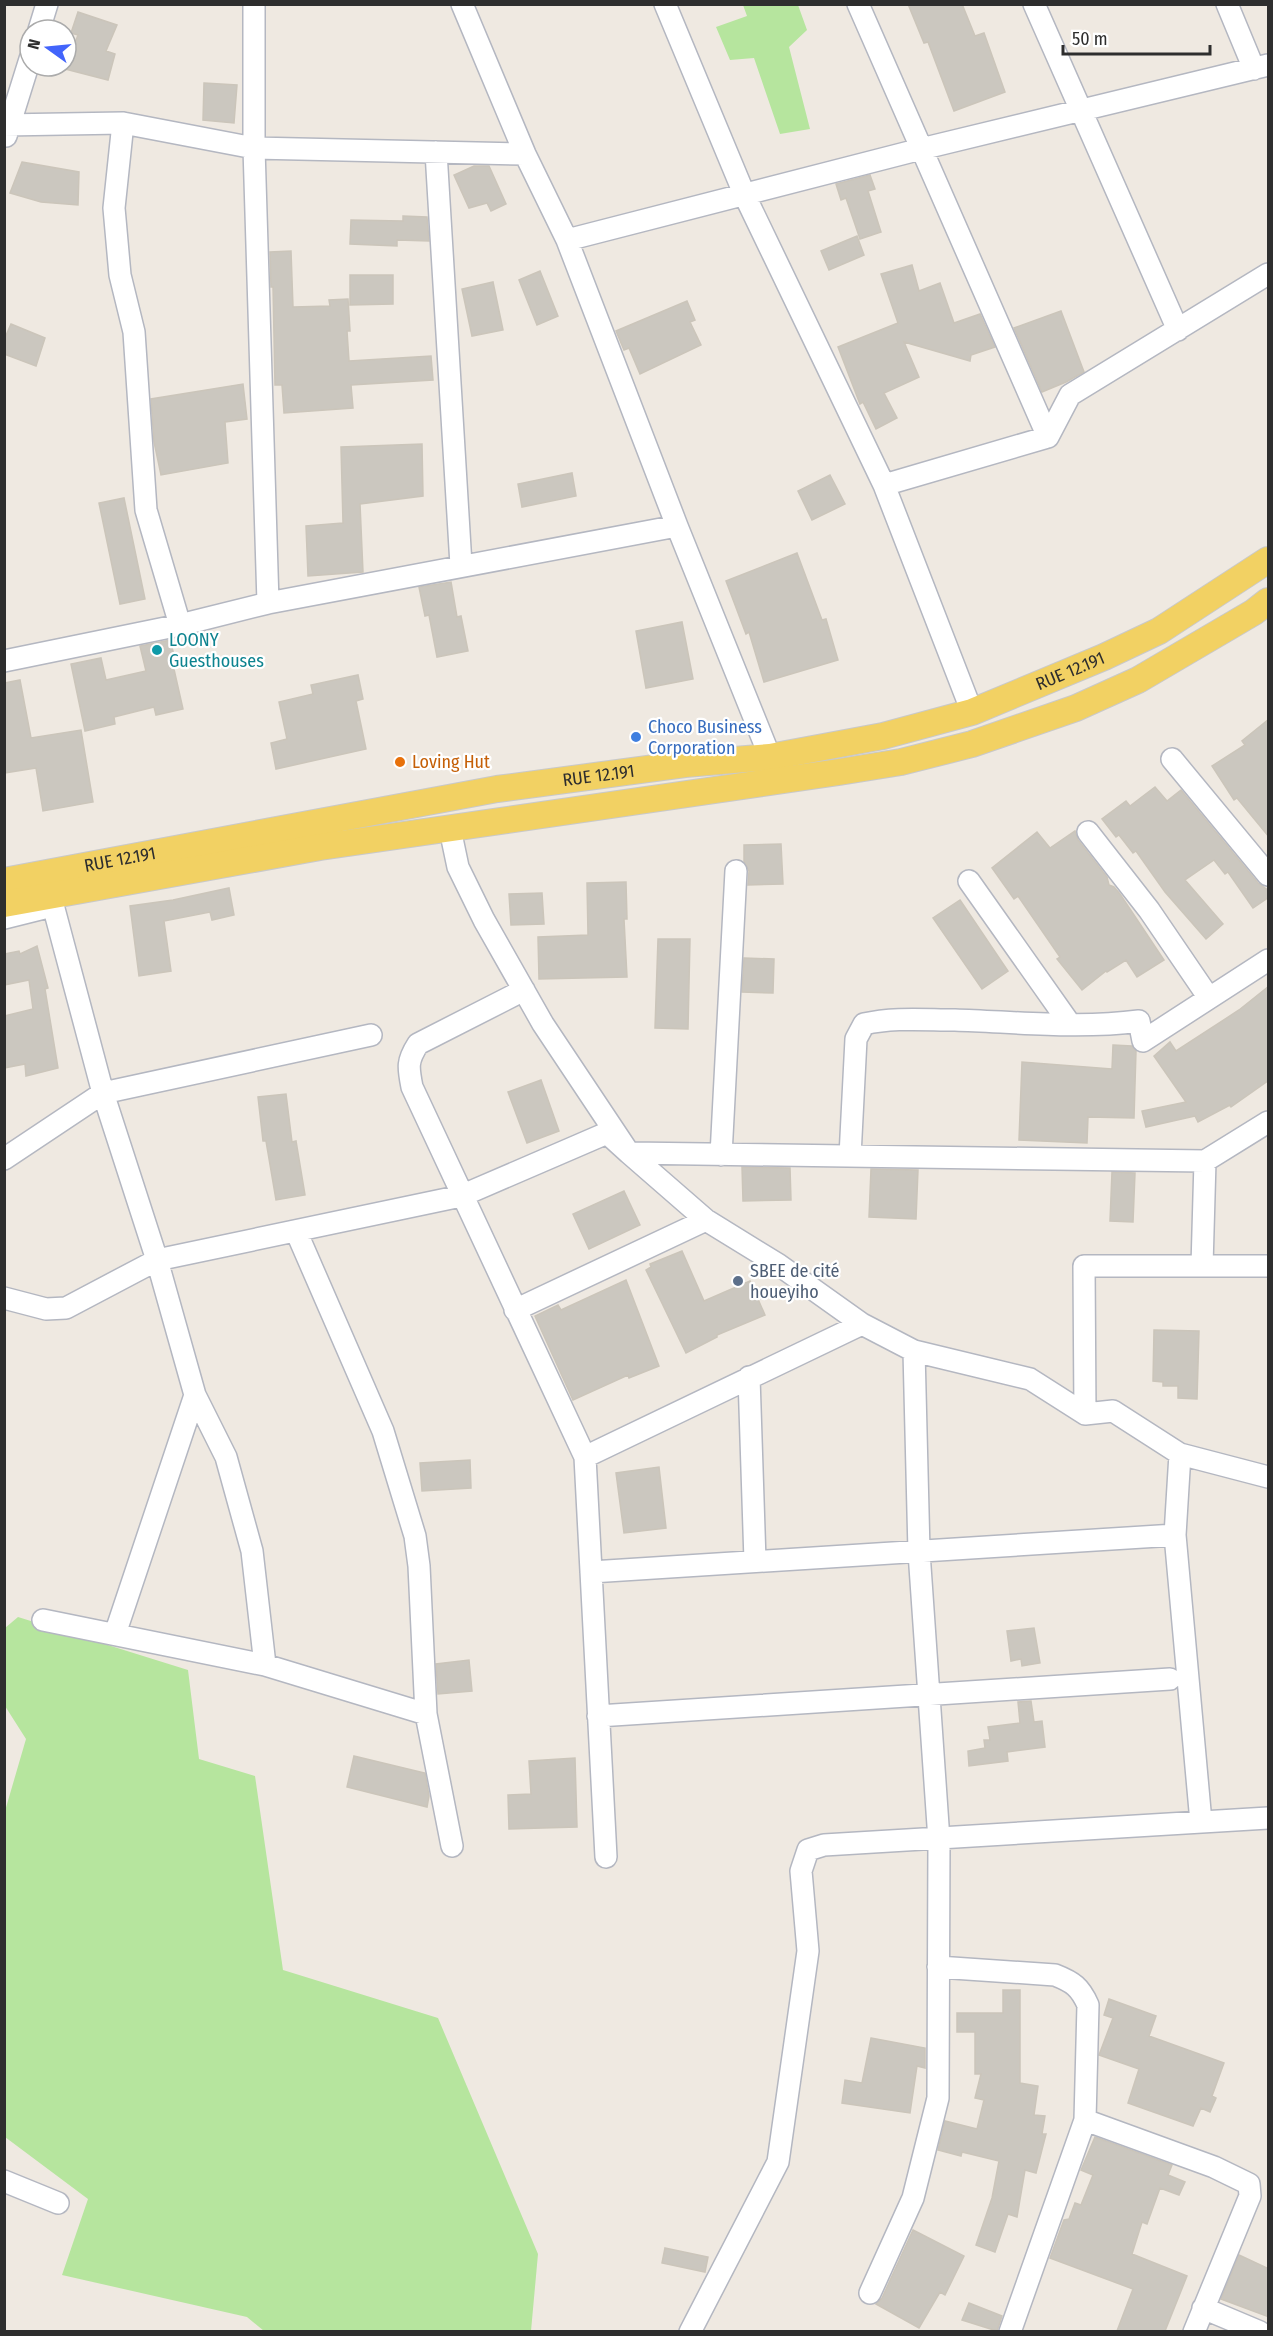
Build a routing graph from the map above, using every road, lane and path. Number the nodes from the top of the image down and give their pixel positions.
1 (254, 4) edge
2 (462, 4) edge
3 (665, 4) edge
4 (858, 4) edge
5 (1034, 4) edge
6 (1227, 4) edge
7 (1261, 67) edge
8 (24, 78) edge
9 (1081, 112) junction
10 (123, 123) junction
11 (6, 130) edge
12 (254, 148) junction
13 (921, 148) junction
14 (436, 152) junction
15 (525, 154) junction
16 (745, 196) junction
17 (567, 240) junction
18 (1269, 274) edge
19 (1178, 330) junction
20 (1048, 437) junction
21 (884, 485) junction
22 (676, 526) junction
23 (1269, 560) edge
24 (461, 565) junction
25 (1269, 601) edge
26 (268, 603) junction
27 (180, 625) junction
28 (4, 661) edge
29 (972, 711) junction
30 (770, 757) junction
31 (1172, 759) dead end
32 (450, 829) junction
33 (1088, 832) dead end
34 (736, 871) dead end
35 (1269, 875) edge
36 (4, 881) edge
37 (969, 881) dead end
38 (113, 886) junction
39 (4, 904) edge
40 (53, 905) junction
41 (4, 918) edge
42 (1269, 960) edge
43 (524, 990) junction
44 (1209, 998) junction
45 (1070, 1024) junction
46 (372, 1035) dead end
47 (103, 1094) junction
48 (1269, 1122) edge
49 (629, 1153) junction
50 (721, 1155) junction
51 (850, 1156) junction
52 (4, 1159) edge
53 (1205, 1161) junction
54 (461, 1196) junction
55 (706, 1220) junction
56 (296, 1231) junction
57 (157, 1260) junction
58 (1202, 1266) junction
59 (1269, 1266) edge
60 (4, 1298) edge
61 (515, 1310) junction
62 (862, 1324) junction
63 (914, 1351) junction
64 (749, 1377) junction
65 (195, 1395) junction
66 (1085, 1414) junction
67 (1180, 1454) junction
68 (585, 1457) junction
69 (1269, 1477) edge
70 (1175, 1535) junction
71 (920, 1552) junction
72 (755, 1562) junction
73 (591, 1572) junction
74 (43, 1620) dead end
75 (115, 1634) junction
76 (265, 1665) junction
77 (1170, 1679) dead end
78 (931, 1695) junction
79 (426, 1714) junction
80 (598, 1716) junction
81 (1269, 1818) edge
82 (1201, 1822) junction
83 (939, 1840) junction
84 (452, 1846) dead end
85 (606, 1857) dead end
86 (938, 1967) junction
87 (1085, 2120) junction
88 (4, 2181) edge
89 (58, 2203) dead end
90 (870, 2293) dead end
91 (1203, 2308) junction
92 (690, 2331) edge
93 (1010, 2331) edge
94 (1194, 2331) edge
95 (1260, 2331) edge

1 - 12 street
2 - 15 street
3 - 16 street
4 - 13 street
5 - 9 street
6 - 7 street
7 - 9 street
8 - 11 street
9 - 13 street
9 - 19 street
10 - 11 street
10 - 12 street
10 - 27 street
12 - 14 street
12 - 26 street
13 - 16 street
13 - 20 street
14 - 15 street
14 - 24 street
15 - 17 street
16 - 17 street
16 - 21 street
17 - 22 street
18 - 19 street
19 - 20 street
20 - 21 street
21 - 29 street
22 - 24 street
22 - 30 street
23 - 29 main road, RUE 12.191
24 - 26 street
25 - 32 main road, RUE 12.191
26 - 27 street
27 - 28 street
29 - 30 main road, RUE 12.191
30 - 36 main road, RUE 12.191
31 - 35 street
32 - 38 main road, RUE 12.191
32 - 43 street
33 - 44 street
34 - 50 street
37 - 45 street
38 - 39 main road, RUE 12.191
38 - 40 street
40 - 41 street
40 - 47 street
42 - 44 street
43 - 49 street
43 - 54 street
44 - 45 street
45 - 51 street
46 - 47 street
47 - 52 street
47 - 57 street
48 - 53 street
49 - 50 street
49 - 54 street
49 - 55 street
50 - 51 street
51 - 53 street
53 - 58 street
54 - 56 street
54 - 61 street
55 - 61 street
55 - 62 street
56 - 57 street
56 - 79 street
57 - 60 street
57 - 65 street
58 - 59 street
58 - 66 street
61 - 68 street
62 - 63 street
62 - 64 street
63 - 66 street
63 - 71 street
64 - 68 street
64 - 72 street
65 - 75 street
65 - 76 street
66 - 67 street
67 - 69 street
67 - 70 street
68 - 73 street
70 - 71 street
70 - 82 street
71 - 72 street
71 - 78 street
72 - 73 street
73 - 80 street
74 - 75 street
75 - 76 street
76 - 79 street
77 - 78 street
78 - 80 street
78 - 83 street
79 - 84 street
80 - 85 street
81 - 82 street
82 - 83 street
83 - 86 street
83 - 92 street
86 - 87 street
86 - 90 street
87 - 91 street
87 - 93 street
88 - 89 street
91 - 94 street
91 - 95 street

